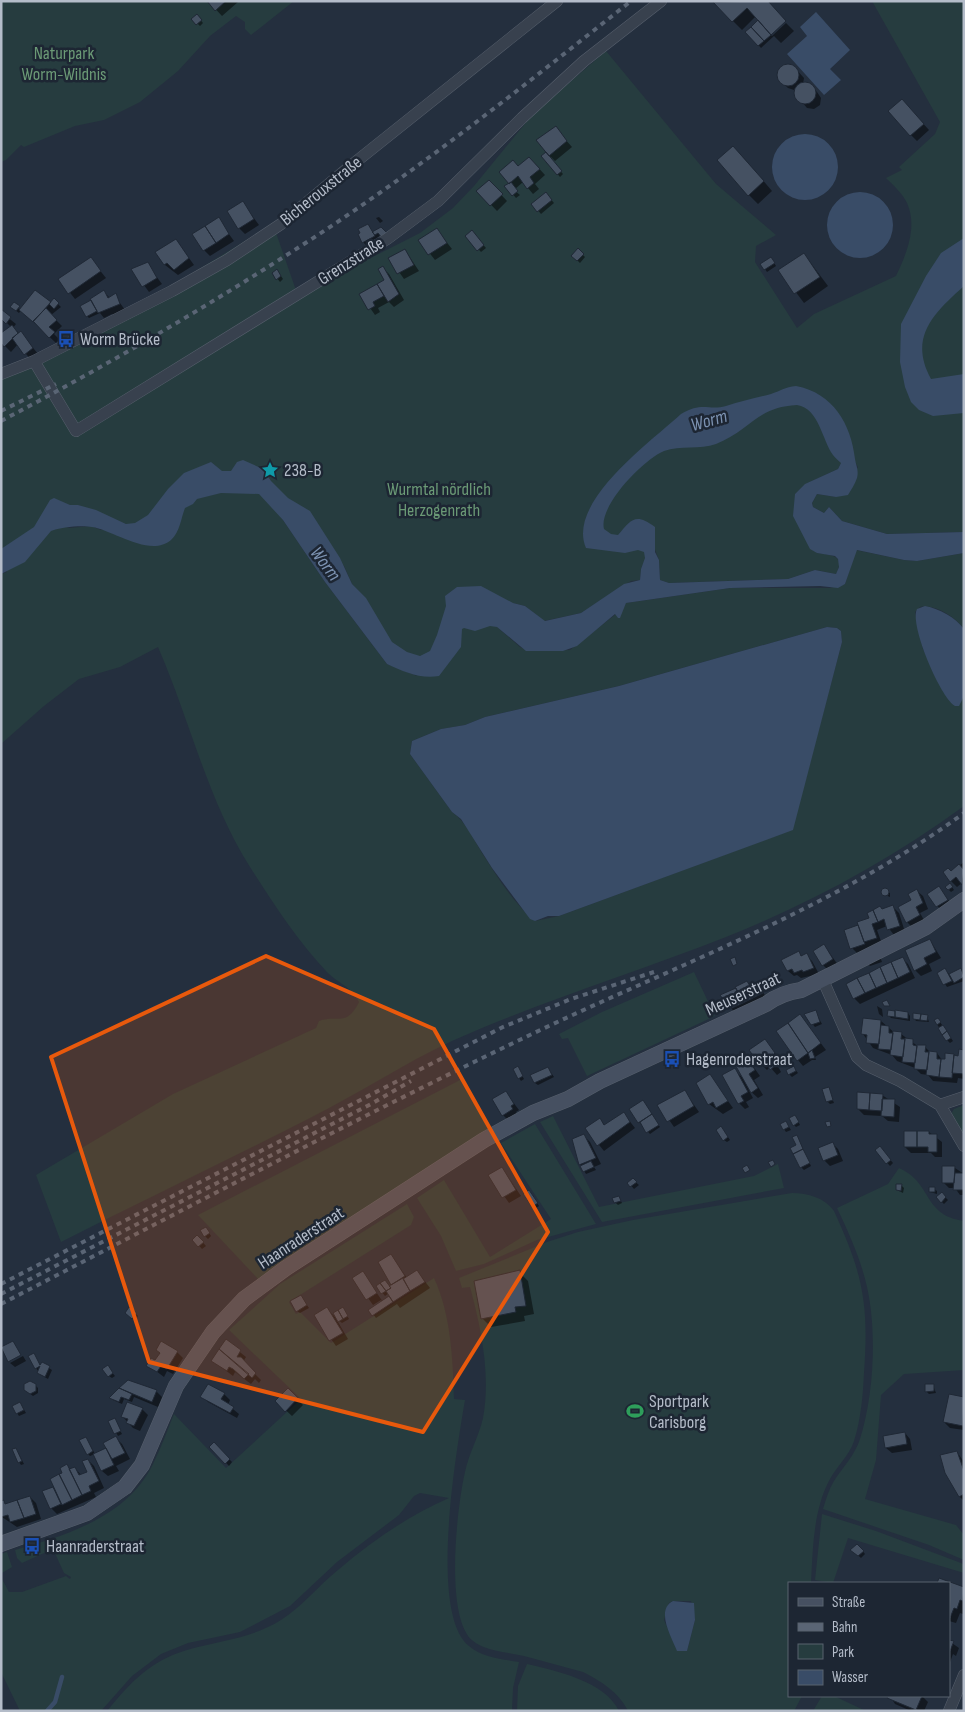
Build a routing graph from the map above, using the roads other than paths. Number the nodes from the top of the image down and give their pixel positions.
1 (557, 1) edge
2 (661, 1) edge
3 (34, 361) junction
4 (1, 374) edge
5 (964, 900) edge
6 (822, 978) junction
7 (964, 1097) edge
8 (940, 1105) junction
9 (533, 1113) joint
10 (964, 1146) edge
11 (1, 1544) edge
12 (964, 1675) edge
13 (949, 1711) edge

1 - 3 street, Bicherouxstraße
2 - 3 street, Grenzstraße
3 - 4 street
5 - 6 street, Meuserstraat
6 - 8 street
6 - 9 street, Meuserstraat
7 - 8 street
8 - 10 street
9 - 11 street, Haanraderstraat
12 - 13 street

